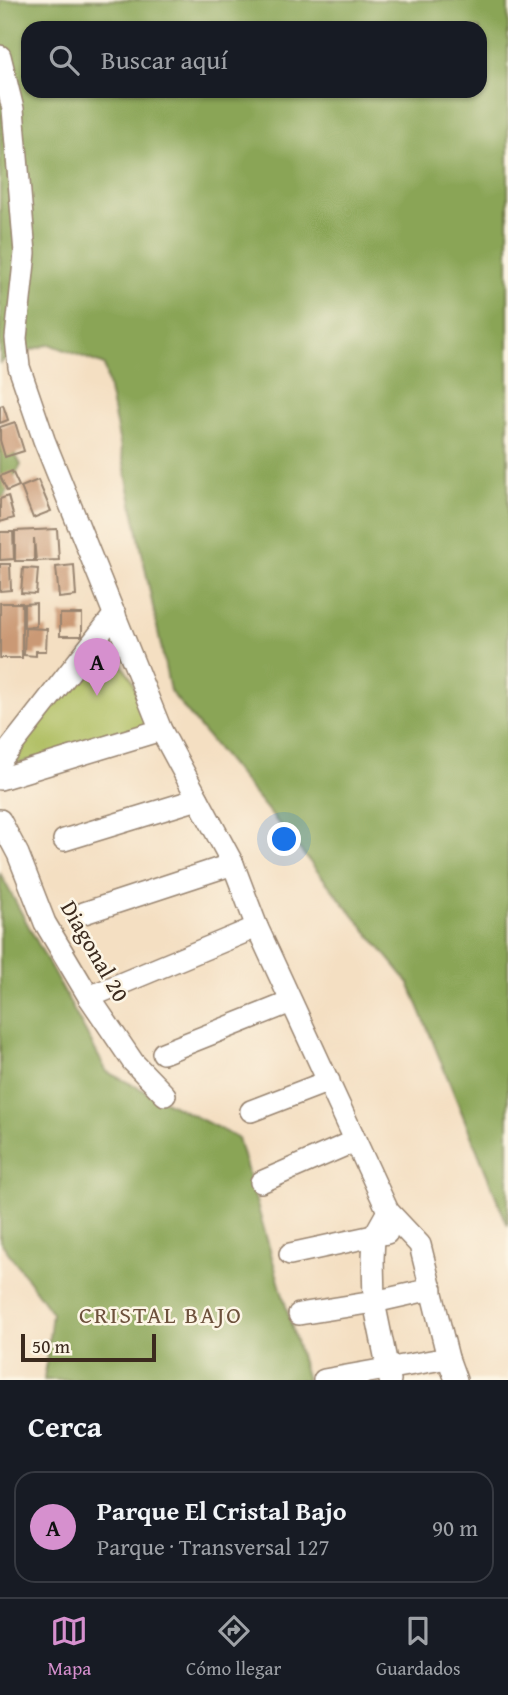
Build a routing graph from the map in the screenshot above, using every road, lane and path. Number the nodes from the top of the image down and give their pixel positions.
1 (0, 56) edge
2 (115, 614) junction
3 (161, 730) junction
4 (0, 761) edge
5 (0, 779) edge
6 (198, 799) junction
7 (0, 820) edge
8 (64, 839) dead end
9 (233, 864) junction
10 (84, 913) dead end
11 (257, 928) junction
12 (89, 997) junction
13 (290, 1002) junction
14 (163, 1053) dead end
15 (329, 1082) junction
16 (165, 1094) dead end
17 (251, 1111) dead end
18 (355, 1141) junction
19 (261, 1182) dead end
20 (388, 1211) junction
21 (406, 1229) junction
22 (374, 1236) junction
23 (290, 1254) dead end
24 (432, 1289) junction
25 (374, 1302) junction
26 (299, 1314) dead end
27 (448, 1358) junction
28 (388, 1374) edge
29 (324, 1380) edge
30 (456, 1380) edge

1 - 2 street
2 - 3 street
2 - 4 street
3 - 5 street
3 - 6 street
6 - 8 street
6 - 9 street
7 - 12 street, Diagonal 20
9 - 10 street
9 - 11 street
11 - 12 street
11 - 13 street
12 - 16 street, Diagonal 20
13 - 14 street
13 - 15 street
15 - 17 street
15 - 18 street
18 - 19 street
18 - 20 street
20 - 21 street
20 - 22 street
21 - 22 street
21 - 24 street
22 - 23 street
22 - 25 street
24 - 25 street
24 - 27 street
25 - 26 street
25 - 28 street
27 - 28 street
27 - 30 street
28 - 29 street

